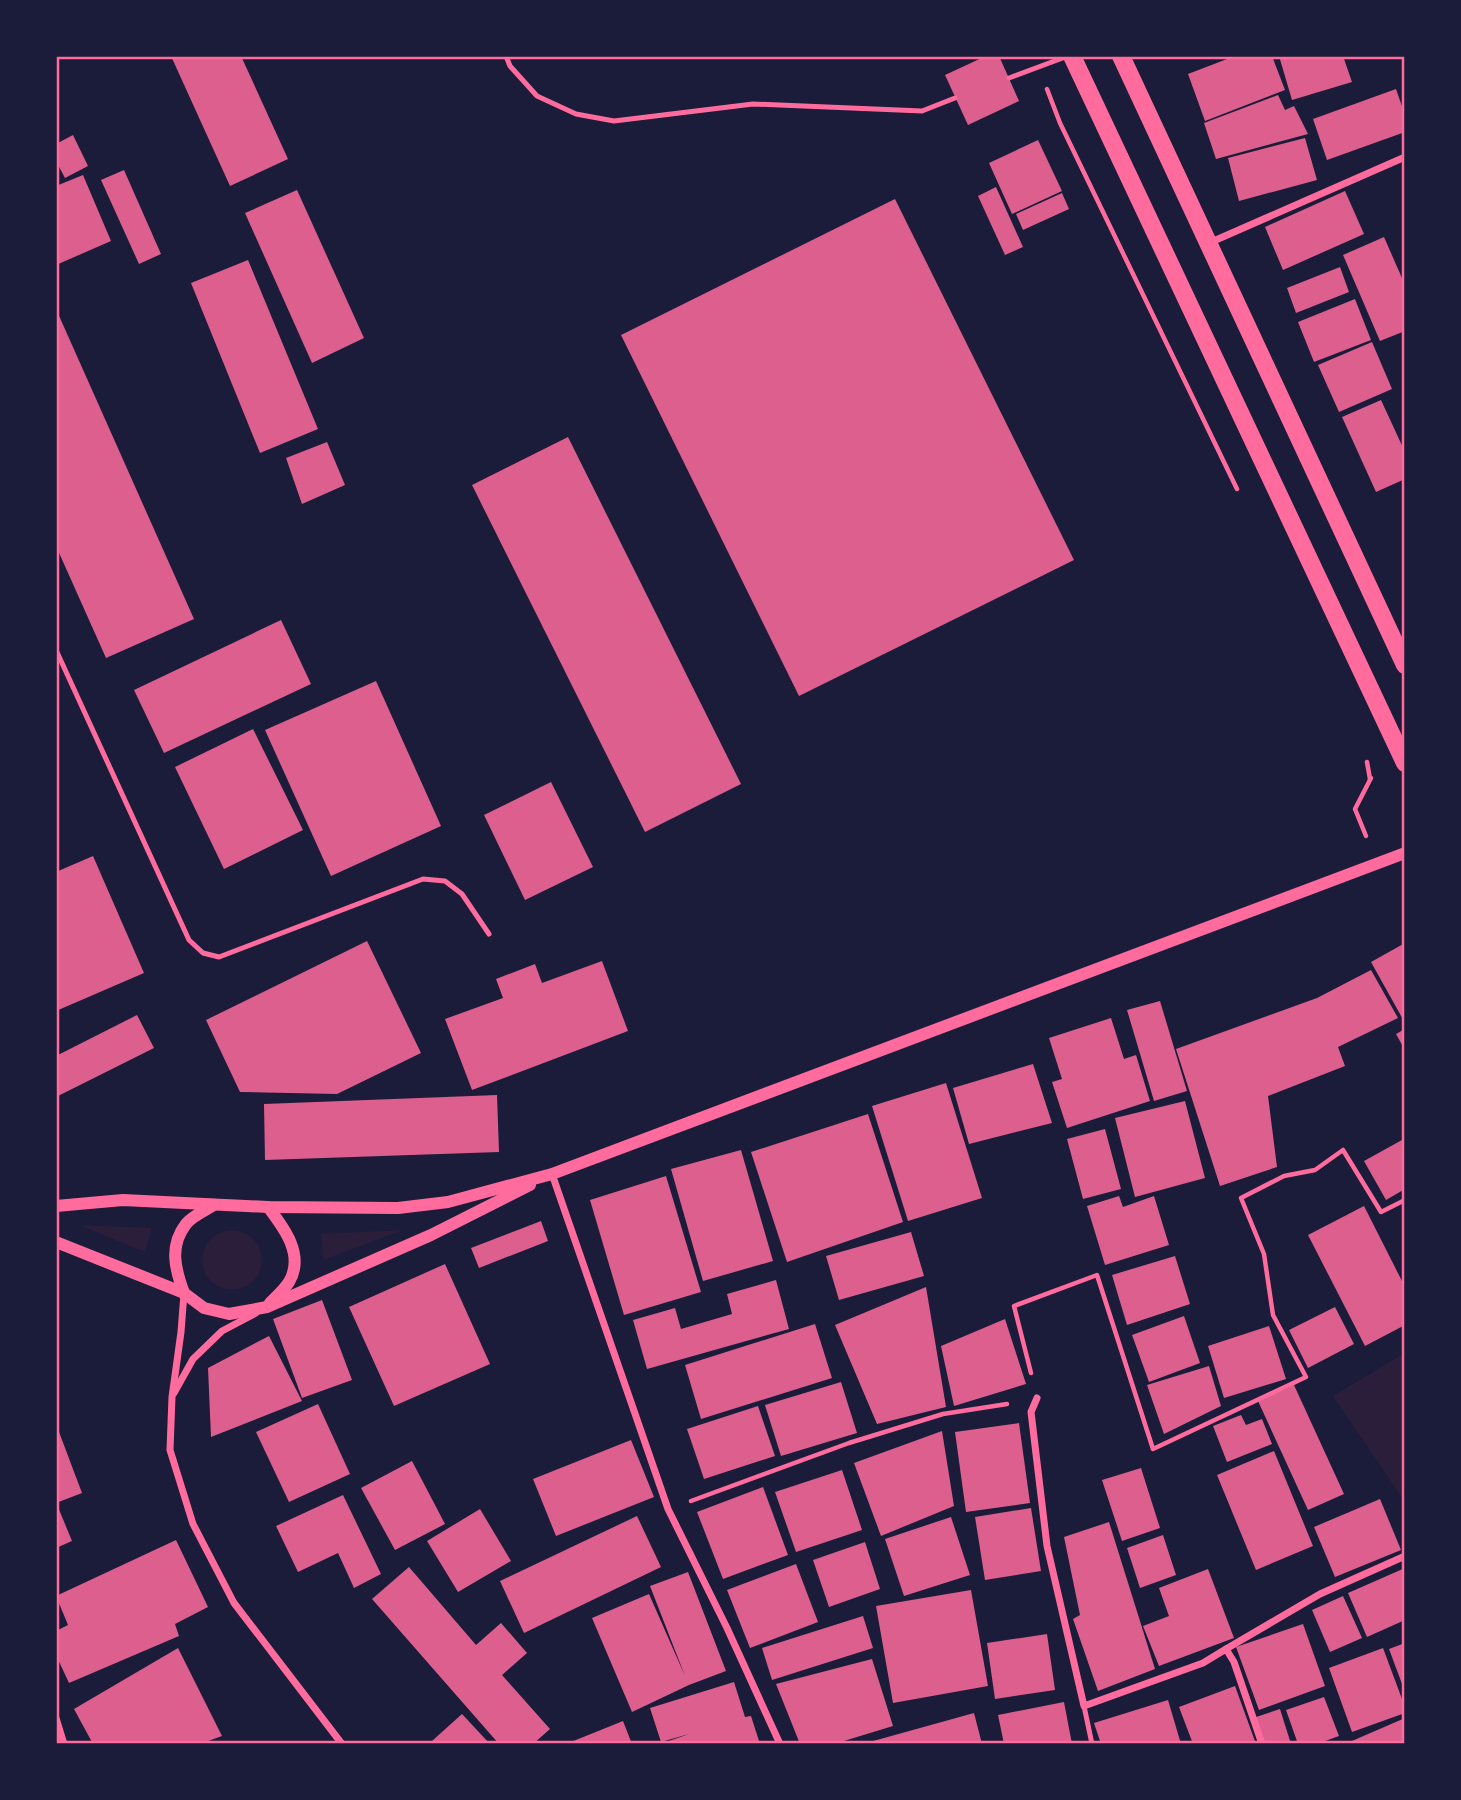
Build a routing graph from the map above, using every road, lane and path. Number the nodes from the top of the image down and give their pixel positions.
1 (506, 56) edge
2 (1070, 56) edge
3 (1121, 56) edge
4 (1039, 68) junction
5 (1009, 78) dead end
6 (955, 98) dead end
7 (1405, 157) edge
8 (1208, 243) junction
9 (1240, 496) dead end
10 (56, 649) edge
11 (1405, 665) edge
12 (1366, 758) dead end
13 (1405, 762) edge
14 (1382, 775) dead end
15 (1370, 779) junction
16 (1405, 853) edge
17 (1378, 863) junction
18 (489, 934) dead end
19 (552, 1174) junction
20 (1405, 1200) edge
21 (214, 1205) junction
22 (56, 1206) edge
23 (268, 1207) junction
24 (56, 1242) edge
25 (184, 1293) junction
26 (267, 1307) junction
27 (172, 1397) junction
28 (1037, 1398) junction
29 (668, 1509) junction
30 (1405, 1556) edge
31 (1227, 1649) junction
32 (1084, 1706) junction
33 (56, 1718) edge
34 (64, 1744) edge
35 (342, 1744) edge
36 (780, 1744) edge
37 (1092, 1744) edge
38 (1262, 1744) edge

1 - 6 lane
2 - 4 lane
2 - 13 main road
3 - 8 main road
4 - 5 lane
4 - 9 path
7 - 8 street
8 - 11 main road
10 - 18 lane
12 - 15 path
14 - 15 path
15 - 17 path
16 - 17 street
17 - 19 street
19 - 23 street
19 - 26 street
19 - 29 street
20 - 28 path
21 - 22 street
21 - 23 street
21 - 25 street
23 - 26 street
24 - 25 street
25 - 26 street
25 - 27 street
26 - 27 street
27 - 35 street
28 - 29 path
28 - 32 street
29 - 36 street
30 - 31 street
31 - 32 street
31 - 38 street
32 - 37 lane
33 - 34 street

